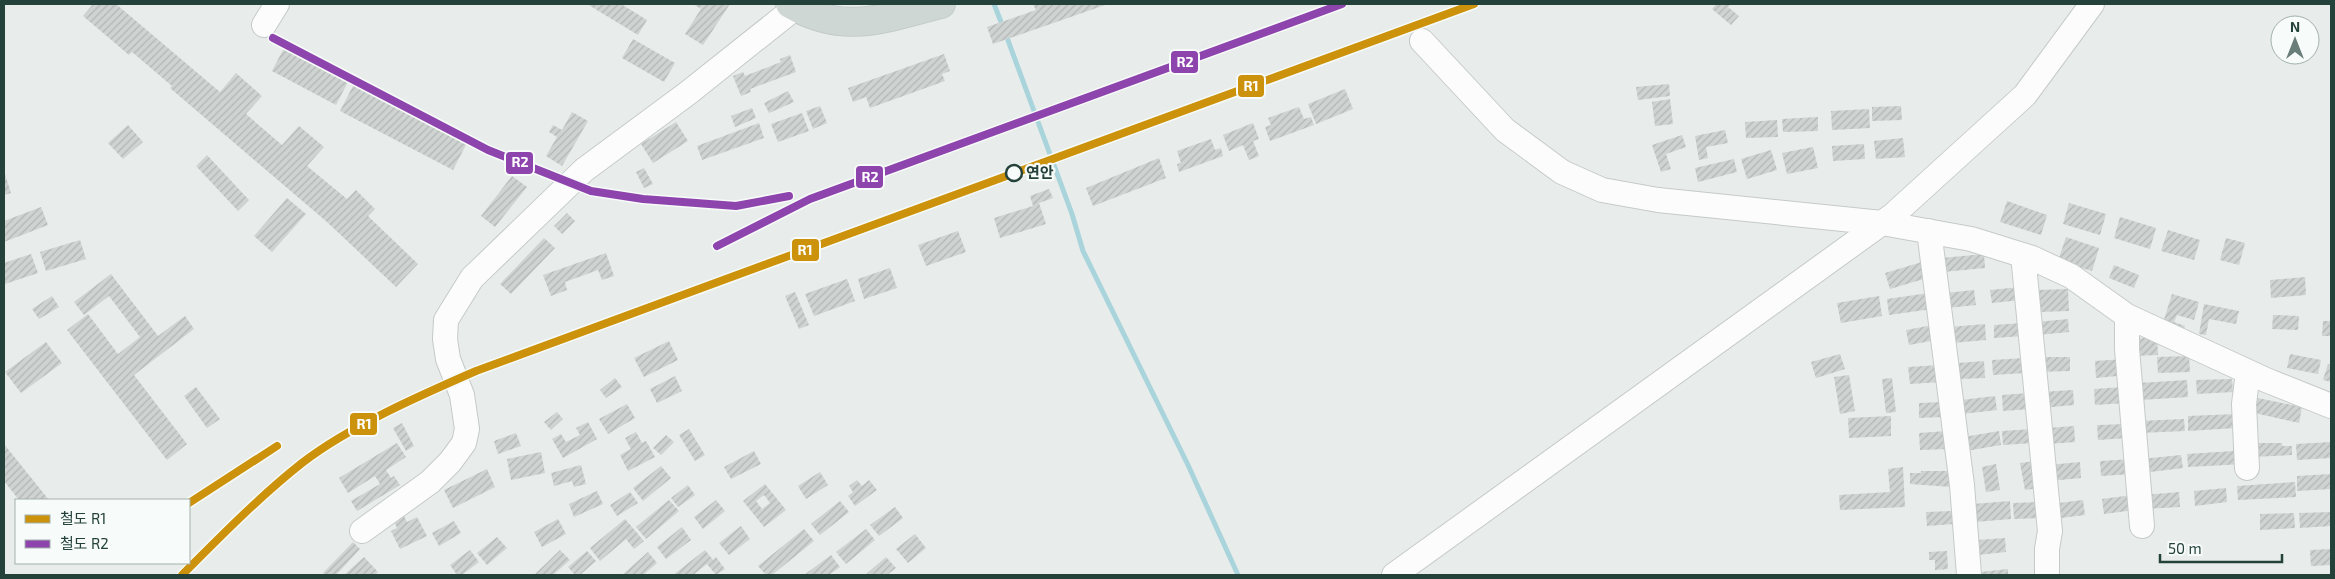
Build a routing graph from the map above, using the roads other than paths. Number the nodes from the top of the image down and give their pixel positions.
1 (277, 4) edge
2 (941, 4) edge
3 (2092, 4) edge
4 (793, 6) edge
5 (264, 25) dead end
6 (1422, 41) dead end
7 (1882, 223) junction
8 (1929, 232) junction
9 (2023, 255) junction
10 (2127, 316) junction
11 (2248, 372) junction
12 (2331, 406) edge
13 (2247, 468) dead end
14 (2142, 526) dead end
15 (362, 531) dead end
16 (1394, 575) edge
17 (1969, 575) edge
18 (2047, 575) edge

1 - 5 street
2 - 4 main road
3 - 7 street
4 - 15 street
6 - 7 street
7 - 8 street
7 - 16 street
8 - 9 street
8 - 17 street
9 - 10 street
9 - 18 street
10 - 11 street
10 - 14 street
11 - 12 street
11 - 13 street

